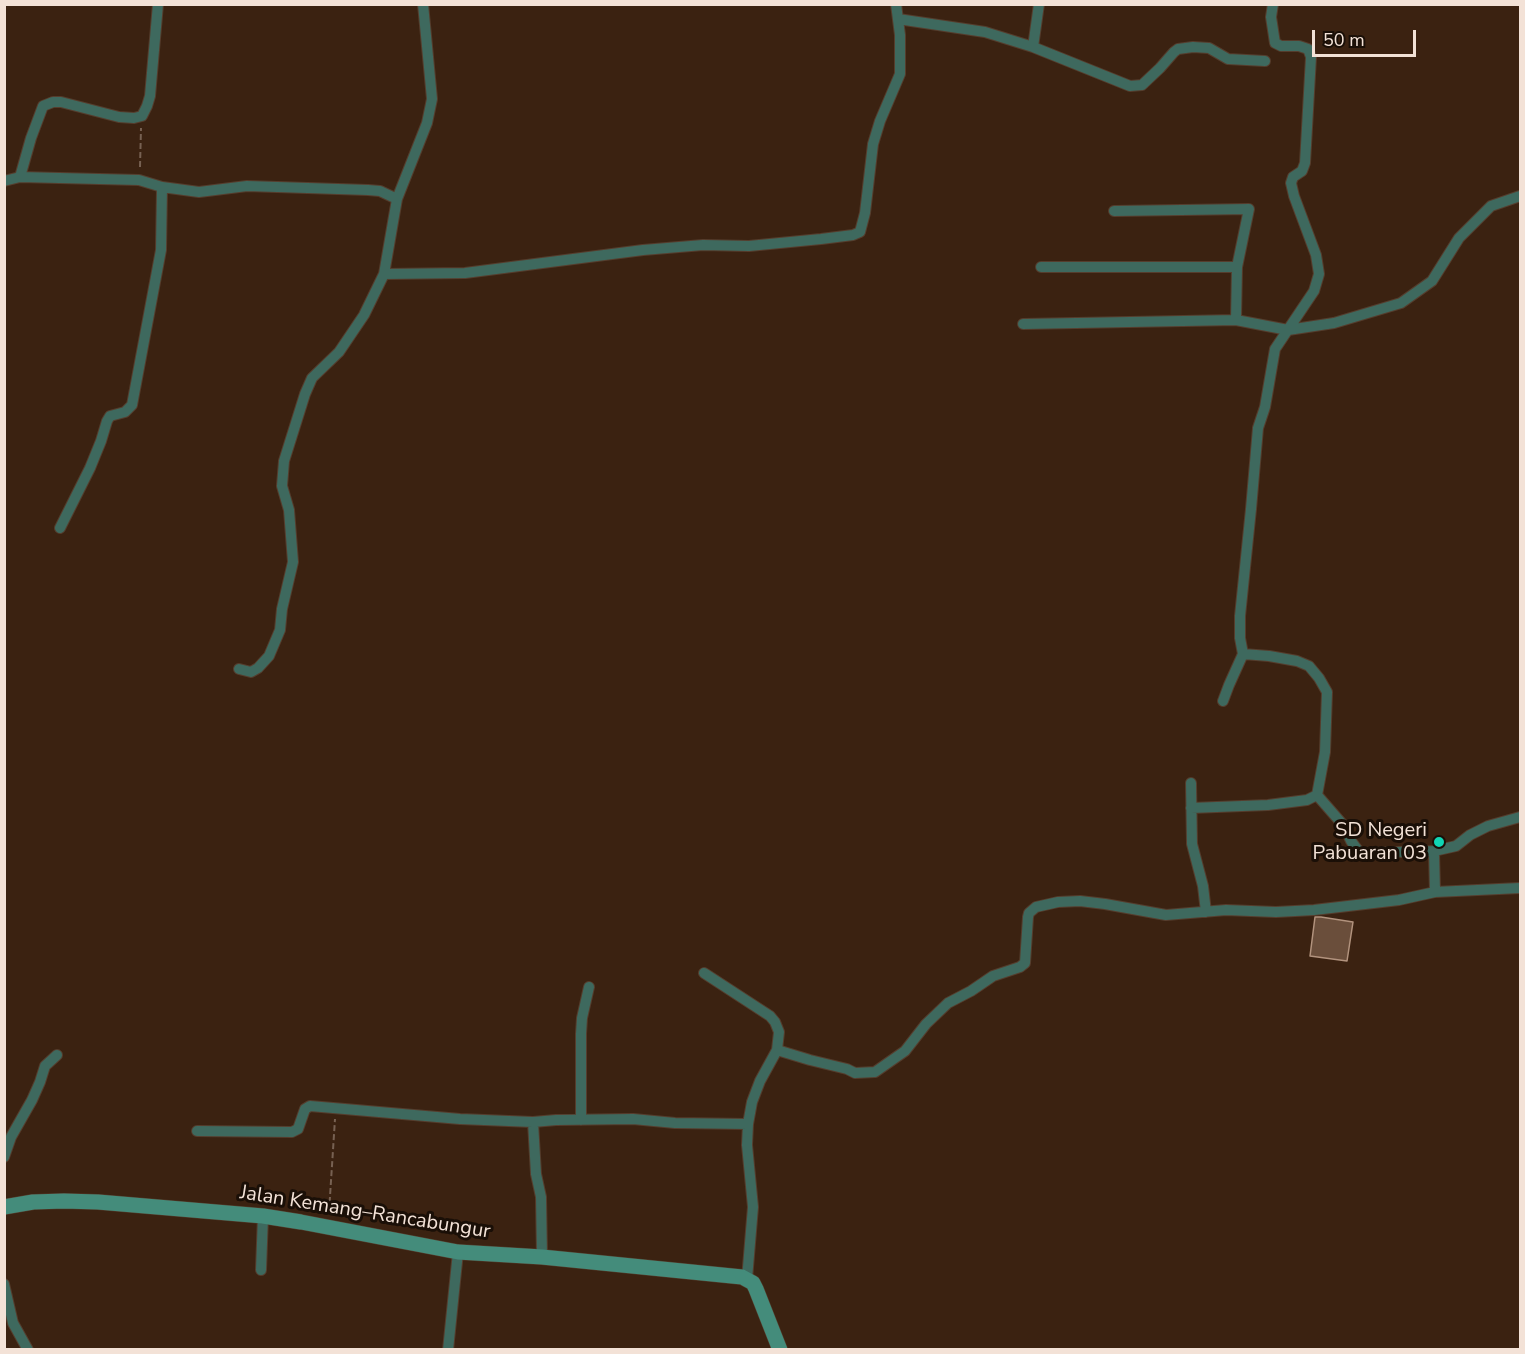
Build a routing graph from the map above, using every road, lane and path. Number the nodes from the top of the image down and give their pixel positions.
1 (158, 4) edge
2 (423, 4) edge
3 (896, 4) edge
4 (1039, 4) edge
5 (1273, 4) edge
6 (898, 19) junction
7 (1033, 47) junction
8 (1265, 61) dead end
9 (142, 116) junction
10 (20, 177) junction
11 (139, 180) junction
12 (4, 181) edge
13 (162, 188) junction
14 (1521, 196) edge
15 (397, 199) junction
16 (1114, 211) dead end
17 (1041, 267) dead end
18 (1237, 267) junction
19 (384, 274) junction
20 (1236, 320) junction
21 (1023, 324) dead end
22 (1288, 330) junction
23 (60, 528) dead end
24 (1243, 654) junction
25 (239, 669) dead end
26 (1223, 701) dead end
27 (1191, 783) dead end
28 (1317, 795) junction
29 (1191, 808) junction
30 (1521, 817) edge
31 (1434, 851) junction
32 (1521, 888) edge
33 (1435, 892) junction
34 (1206, 912) junction
35 (704, 973) dead end
36 (589, 987) dead end
37 (777, 1050) junction
38 (57, 1055) dead end
39 (336, 1108) junction
40 (581, 1120) junction
41 (532, 1122) junction
42 (748, 1124) junction
43 (197, 1131) dead end
44 (4, 1157) edge
45 (4, 1207) edge
46 (263, 1216) junction
47 (328, 1227) junction
48 (458, 1252) junction
49 (542, 1257) junction
50 (261, 1269) dead end
51 (747, 1279) junction
52 (4, 1284) edge
53 (28, 1350) edge
54 (448, 1350) edge
55 (780, 1350) edge

1 - 9 street
2 - 15 street
3 - 6 street
4 - 7 street
5 - 22 street
6 - 7 street
6 - 19 street
7 - 8 street
9 - 10 street
9 - 11 path
10 - 11 street
10 - 12 street
11 - 13 street
13 - 15 street
13 - 23 street
14 - 22 street
15 - 19 street
16 - 18 street
17 - 18 street
18 - 20 street
19 - 25 street
20 - 21 street
20 - 22 street
22 - 24 street
24 - 26 street
24 - 28 street
27 - 29 street
28 - 29 street
28 - 31 street
29 - 34 street
30 - 31 street
31 - 33 street
32 - 33 street
33 - 34 street
34 - 37 street
35 - 37 street
36 - 40 street
37 - 42 street
38 - 44 street
39 - 41 street
39 - 43 street
39 - 47 path
40 - 41 street
40 - 42 street
41 - 49 street
42 - 51 street
45 - 46 street, Jalan Kemang–Rancabungur
46 - 47 street, Jalan Kemang–Rancabungur
46 - 50 street
47 - 48 street, Jalan Kemang–Rancabungur
48 - 49 street, Jalan Kemang–Rancabungur
48 - 54 street
49 - 51 street, Jalan Kemang–Rancabungur
51 - 55 street
52 - 53 street

